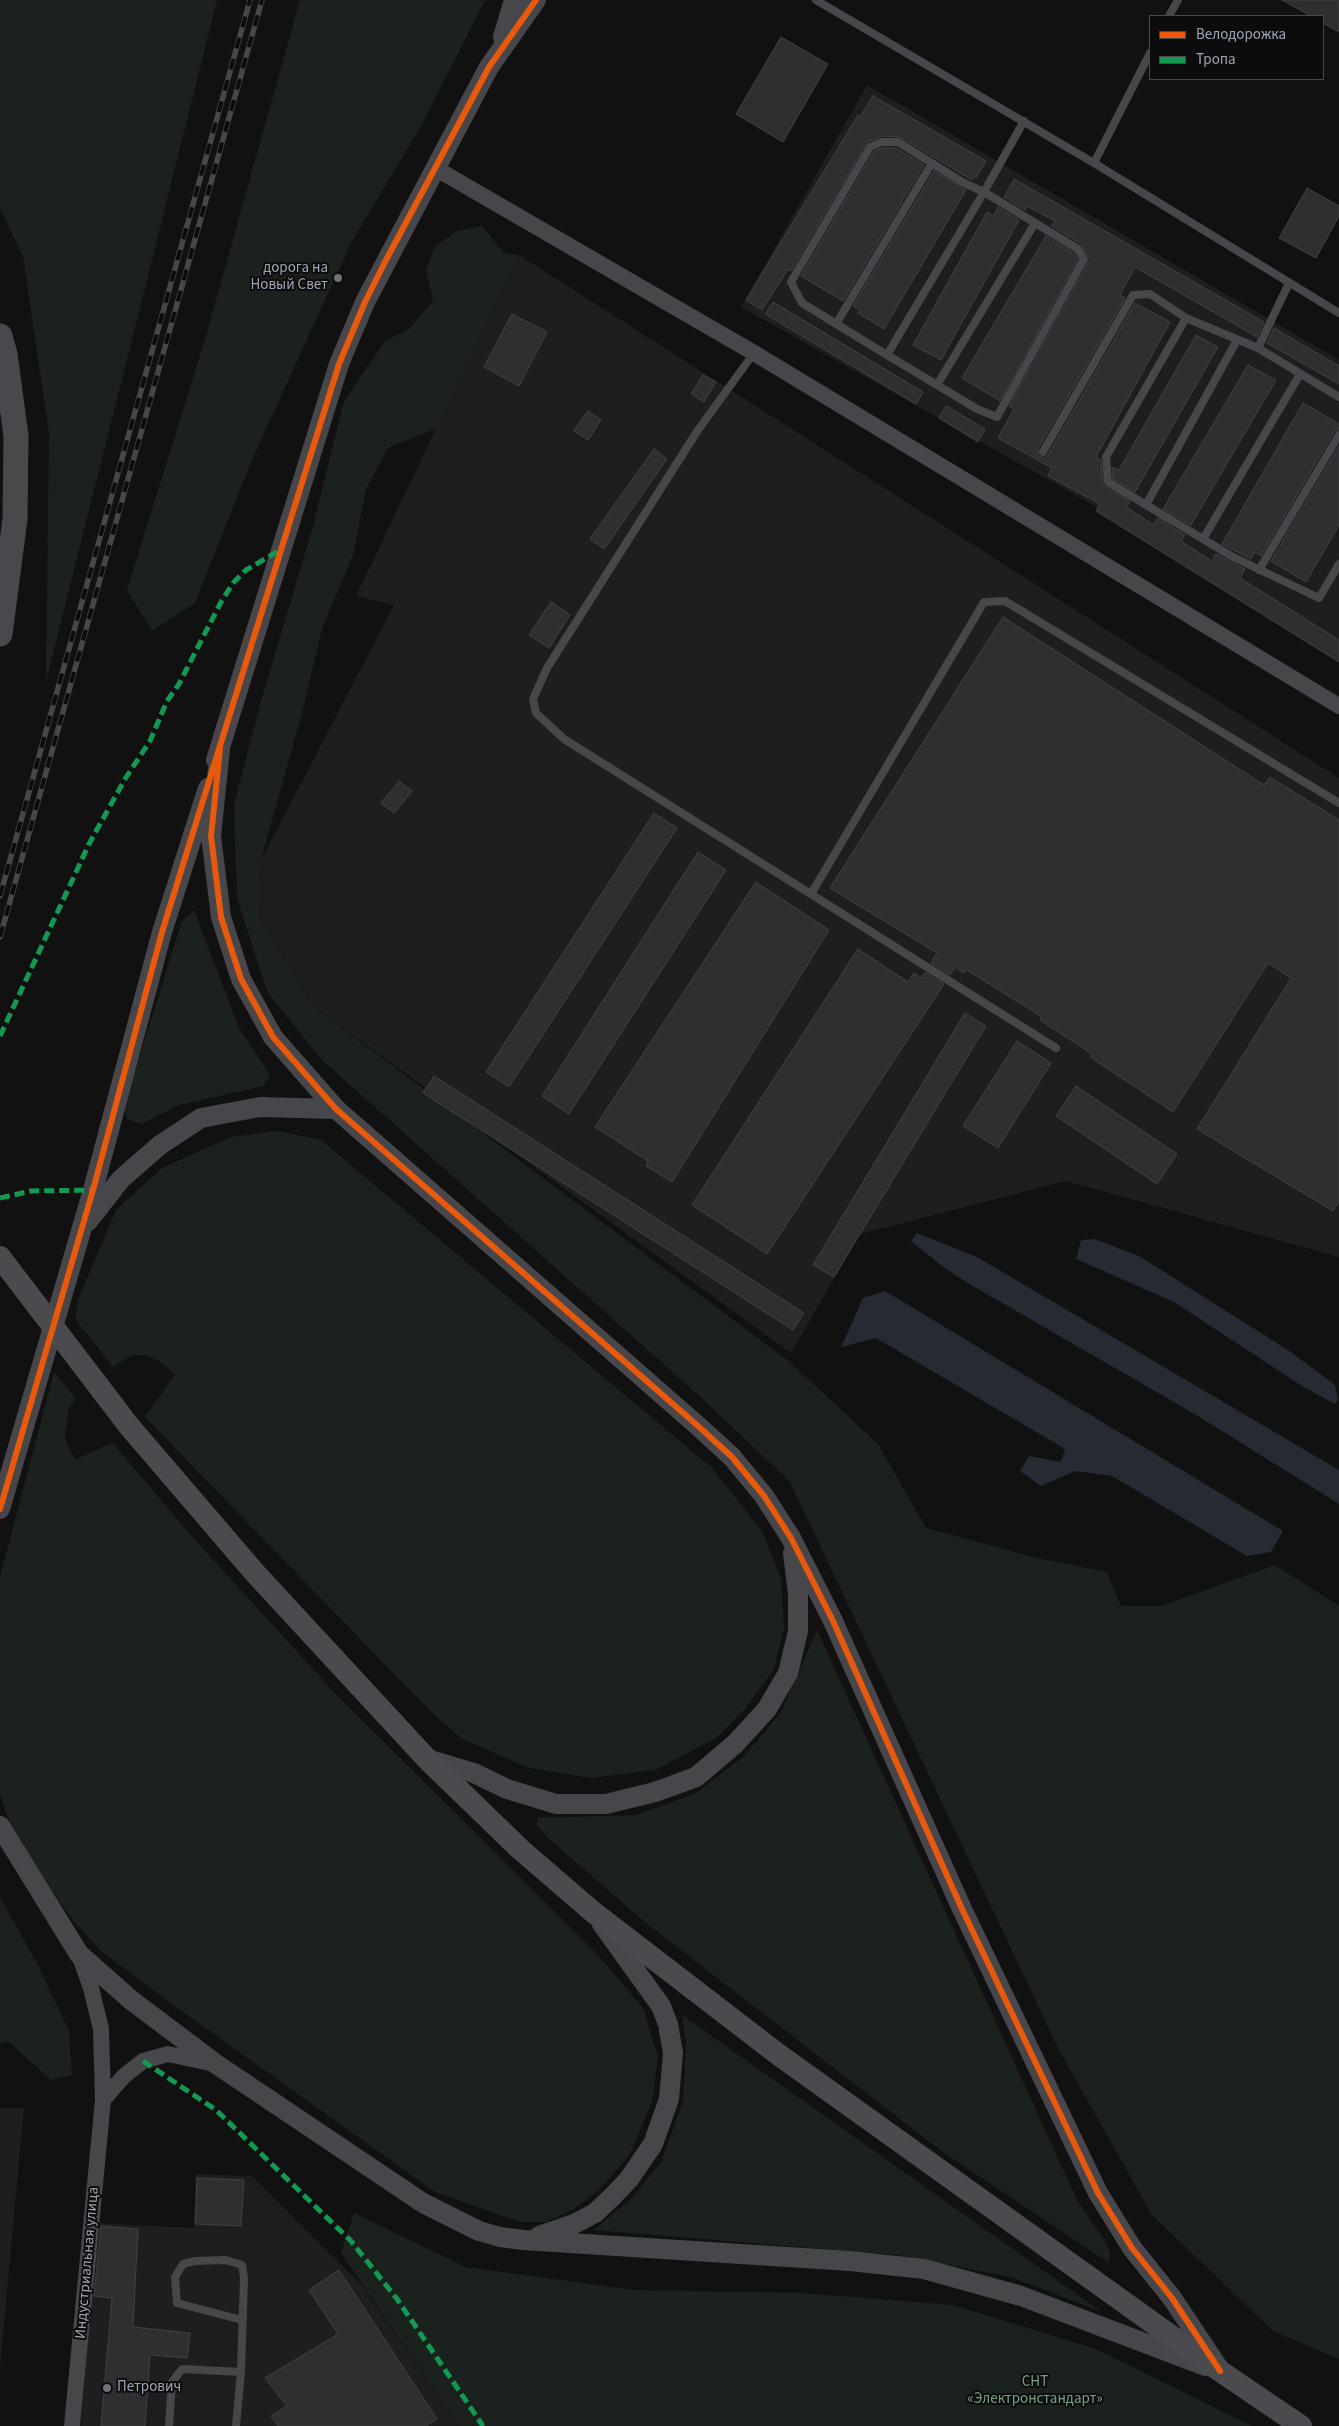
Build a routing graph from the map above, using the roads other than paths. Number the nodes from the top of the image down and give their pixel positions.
1 (514, 0) edge
2 (536, 0) edge
3 (816, 0) edge
4 (1178, 0) edge
5 (1170, 15) edge
6 (499, 51) junction
7 (1149, 55) edge
8 (1024, 122) junction
9 (932, 163) junction
10 (1094, 163) junction
11 (435, 168) junction
12 (984, 192) junction
13 (1035, 223) junction
14 (1289, 283) junction
15 (1339, 313) edge
16 (1186, 318) junction
17 (836, 324) junction
18 (0, 336) edge
19 (1237, 340) junction
20 (1258, 348) junction
21 (754, 353) junction
22 (887, 355) junction
23 (1300, 374) junction
24 (937, 385) junction
25 (1339, 398) edge
26 (1339, 436) edge
27 (1043, 452) dead end
28 (1146, 505) junction
29 (1203, 539) junction
30 (1339, 564) edge
31 (1260, 570) junction
32 (0, 634) edge
33 (1339, 706) edge
34 (220, 749) junction
35 (1339, 803) edge
36 (811, 894) junction
37 (1056, 1048) dead end
38 (336, 1109) junction
39 (80, 1233) junction
40 (0, 1257) edge
41 (0, 1509) edge
42 (791, 1538) junction
43 (427, 1759) junction
44 (0, 1826) edge
45 (593, 1912) junction
46 (79, 1954) junction
47 (216, 2064) junction
48 (103, 2100) junction
49 (524, 2240) junction
50 (242, 2320) junction
51 (1220, 2371) junction
52 (240, 2372) junction
53 (72, 2426) edge
54 (168, 2426) edge
55 (236, 2426) edge
56 (1301, 2426) edge

1 - 6 street
2 - 6 street
3 - 8 lane
4 - 5 lane
6 - 11 street
7 - 10 lane
8 - 10 lane
8 - 12 lane
9 - 12 lane
9 - 17 lane
9 - 17 lane
10 - 14 lane
11 - 21 street
11 - 34 street
12 - 13 lane
12 - 22 lane
13 - 24 lane
13 - 24 lane
14 - 15 lane
14 - 20 lane
16 - 19 lane
16 - 27 lane
16 - 28 lane
17 - 22 lane
18 - 32 main road
19 - 20 lane
19 - 28 lane
20 - 23 lane
21 - 33 street
21 - 36 lane
22 - 24 lane
23 - 25 lane
23 - 29 lane
26 - 31 lane
28 - 29 lane
29 - 31 lane
30 - 31 lane
34 - 38 street
34 - 39 street
35 - 36 lane
36 - 37 lane
38 - 39 street
38 - 42 street
39 - 41 street
40 - 43 main road
42 - 43 street
42 - 51 street
43 - 45 main road
44 - 46 street
45 - 49 street
45 - 51 main road
46 - 47 street
46 - 48 street, Индустриальная улица
47 - 48 street
47 - 49 street
48 - 53 street, Индустриальная улица
49 - 51 street
50 - 50 lane
50 - 52 lane
51 - 56 main road
52 - 54 lane
52 - 55 lane

